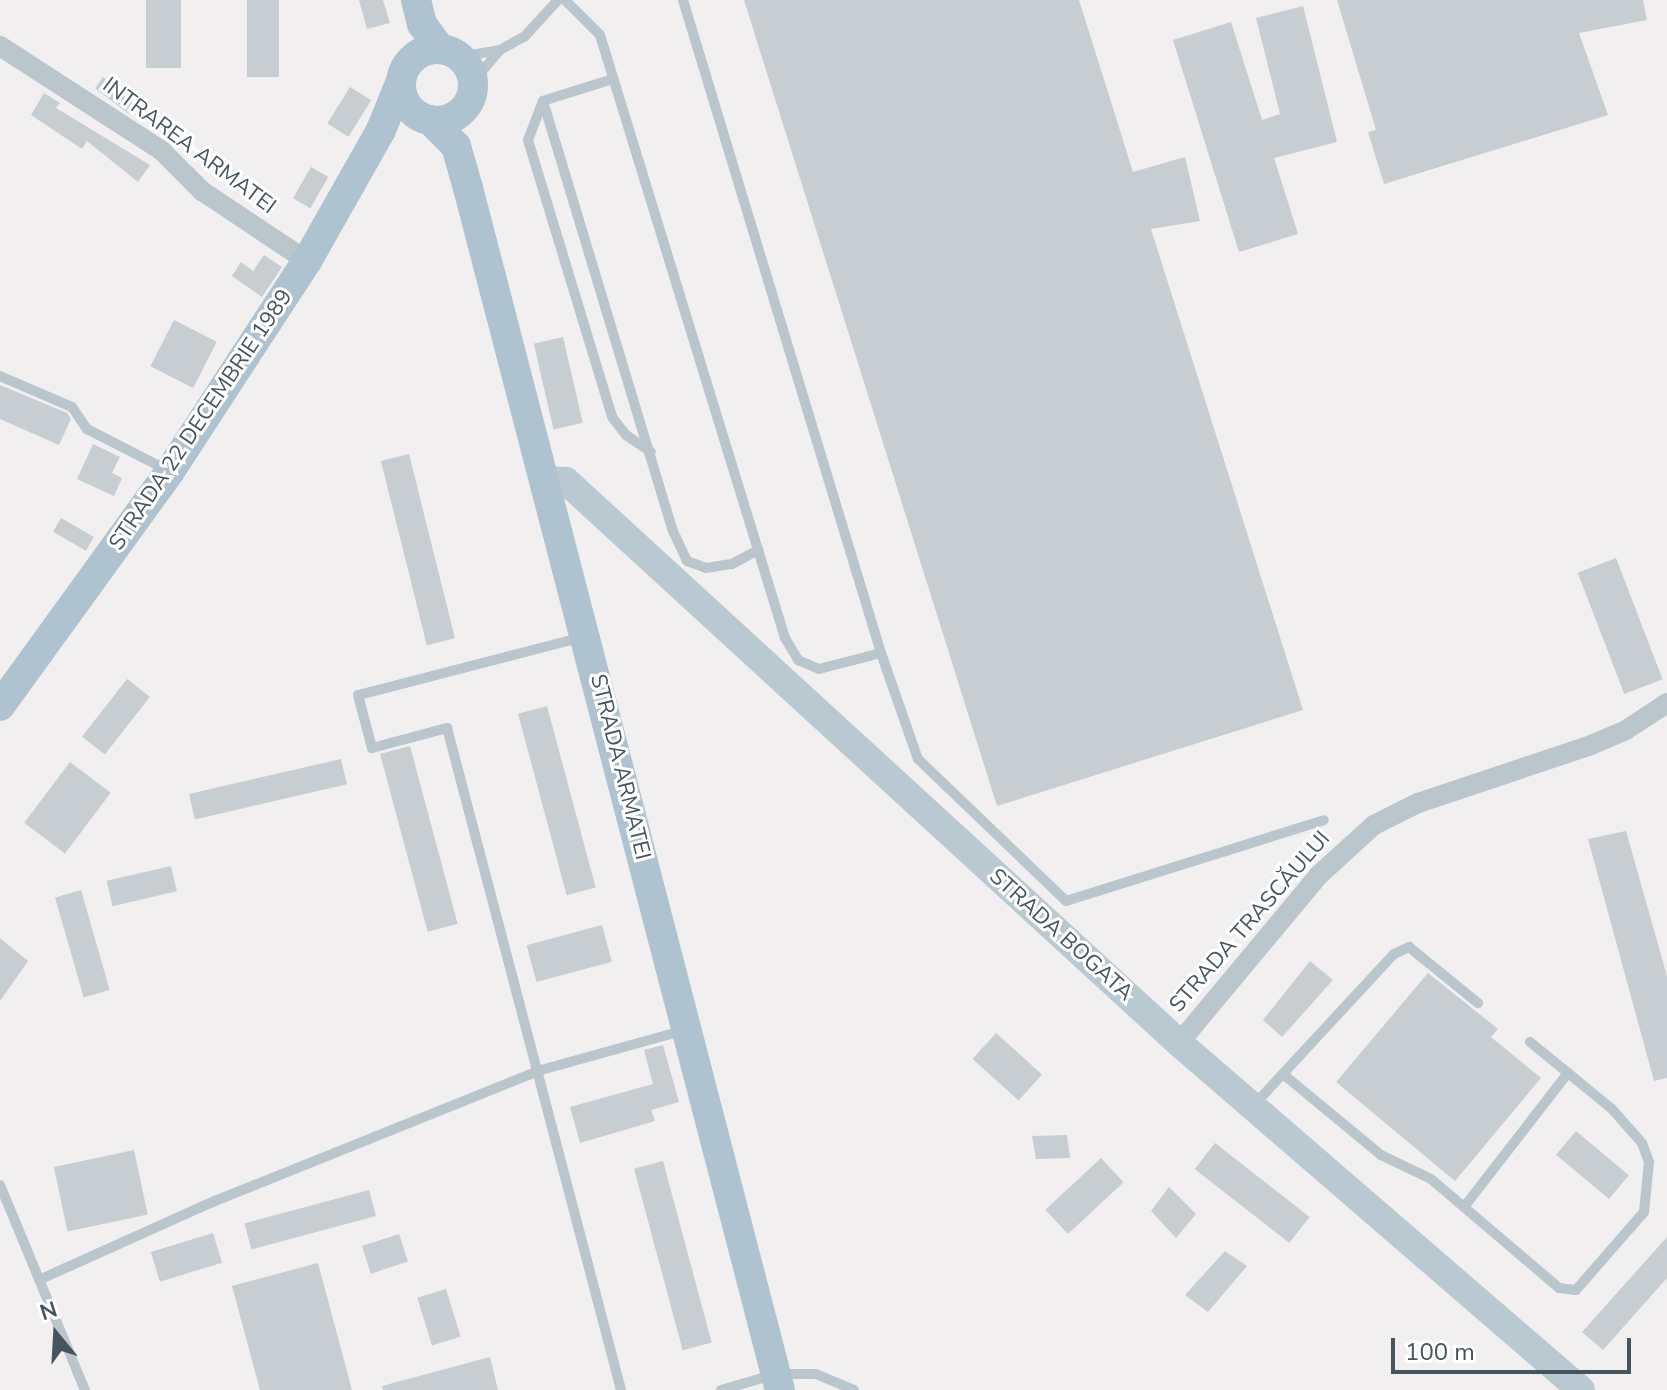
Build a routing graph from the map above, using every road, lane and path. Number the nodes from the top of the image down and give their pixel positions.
1 (558, 0) edge
2 (565, 0) edge
3 (683, 0) edge
4 (419, 12) edge
5 (0, 46) edge
6 (500, 50) junction
7 (442, 72) junction
8 (613, 79) junction
9 (543, 101) junction
10 (422, 116) junction
11 (385, 122) junction
12 (456, 146) junction
13 (307, 261) junction
14 (0, 376) edge
15 (651, 452) junction
16 (170, 471) junction
17 (547, 480) junction
18 (758, 550) junction
19 (587, 636) junction
20 (881, 653) junction
21 (1667, 703) edge
22 (0, 706) edge
23 (1324, 820) dead end
24 (1478, 1003) dead end
25 (688, 1029) junction
26 (1530, 1042) dead end
27 (1179, 1043) junction
28 (541, 1070) junction
29 (1568, 1073) junction
30 (1283, 1074) junction
31 (1253, 1107) junction
32 (0, 1185) edge
33 (1464, 1207) junction
34 (41, 1279) junction
35 (778, 1382) edge
36 (85, 1390) edge
37 (621, 1390) edge
38 (721, 1390) edge
39 (854, 1390) edge
40 (1581, 1390) edge

1 - 6 lane
2 - 8 lane
3 - 20 lane
4 - 7 main road, STRADA ARMATEI
5 - 13 street, INTRAREA ARMATEI
6 - 7 lane
6 - 7 lane
7 - 10 main road
7 - 10 main road
7 - 11 main road, STRADA 22 DECEMBRIE 1989
7 - 12 main road, STRADA ARMATEI
8 - 9 lane
8 - 18 lane
9 - 15 lane
9 - 15 lane
10 - 11 main road
10 - 12 main road, STRADA ARMATEI
11 - 13 main road, STRADA 22 DECEMBRIE 1989
12 - 17 main road, STRADA ARMATEI
13 - 16 main road, STRADA 22 DECEMBRIE 1989
14 - 16 lane
15 - 18 lane
16 - 22 main road, STRADA 22 DECEMBRIE 1989
17 - 19 main road, STRADA ARMATEI
17 - 27 main road, STRADA BOGATA
18 - 20 lane
19 - 25 main road, STRADA ARMATEI
19 - 28 lane
20 - 23 lane
21 - 27 street, STRADA TRASCĂULUI
24 - 30 lane
25 - 28 lane
25 - 35 main road, STRADA ARMATEI
26 - 29 lane
27 - 31 main road, STRADA BOGATA
28 - 34 lane
28 - 37 lane
29 - 33 lane
29 - 33 lane
30 - 31 lane
30 - 33 lane
31 - 40 main road, STRADA BOGATA
32 - 34 lane
34 - 36 lane
35 - 38 lane
35 - 39 lane

